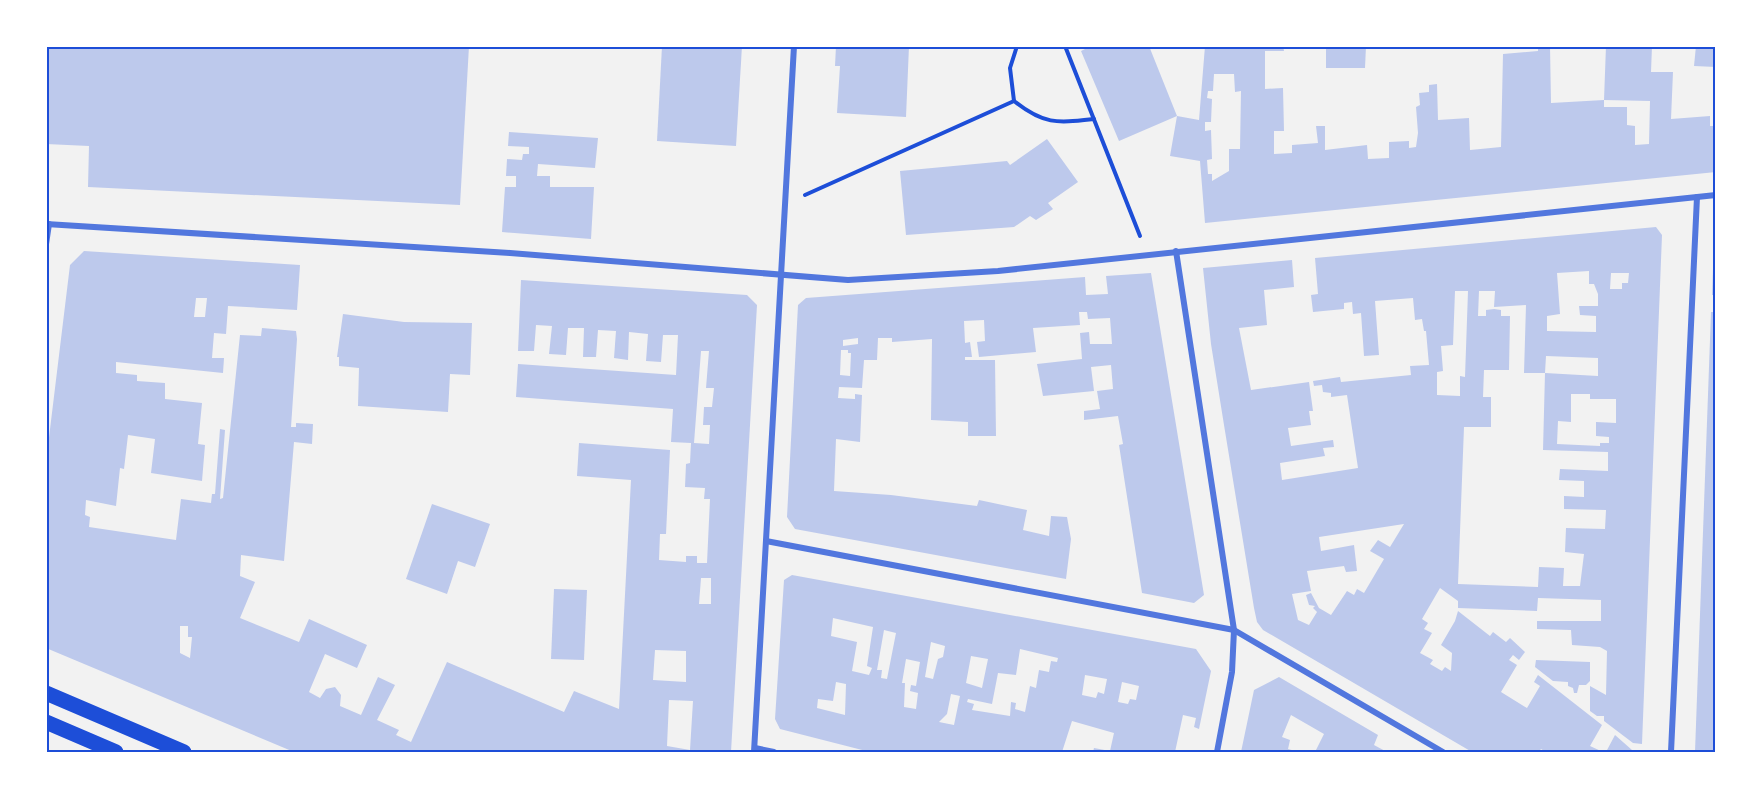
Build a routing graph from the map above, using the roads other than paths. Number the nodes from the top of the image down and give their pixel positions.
1 (794, 46) edge
2 (1716, 195) edge
3 (1697, 197) junction
4 (48, 224) edge
5 (46, 244) edge
6 (1176, 251) junction
7 (781, 275) junction
8 (766, 541) junction
9 (1234, 630) junction
10 (46, 693) edge
11 (46, 722) edge
12 (754, 750) edge
13 (116, 753) edge
14 (184, 753) edge
15 (774, 753) edge
16 (1217, 753) edge
17 (1443, 753) edge
18 (1671, 753) edge

1 - 7 street
2 - 3 street
3 - 6 street
3 - 18 street
4 - 5 street
4 - 7 street
6 - 7 street
6 - 9 street
7 - 8 street
8 - 9 street
8 - 12 street
9 - 16 street
9 - 17 street
10 - 14 main road
11 - 13 main road
12 - 15 street

